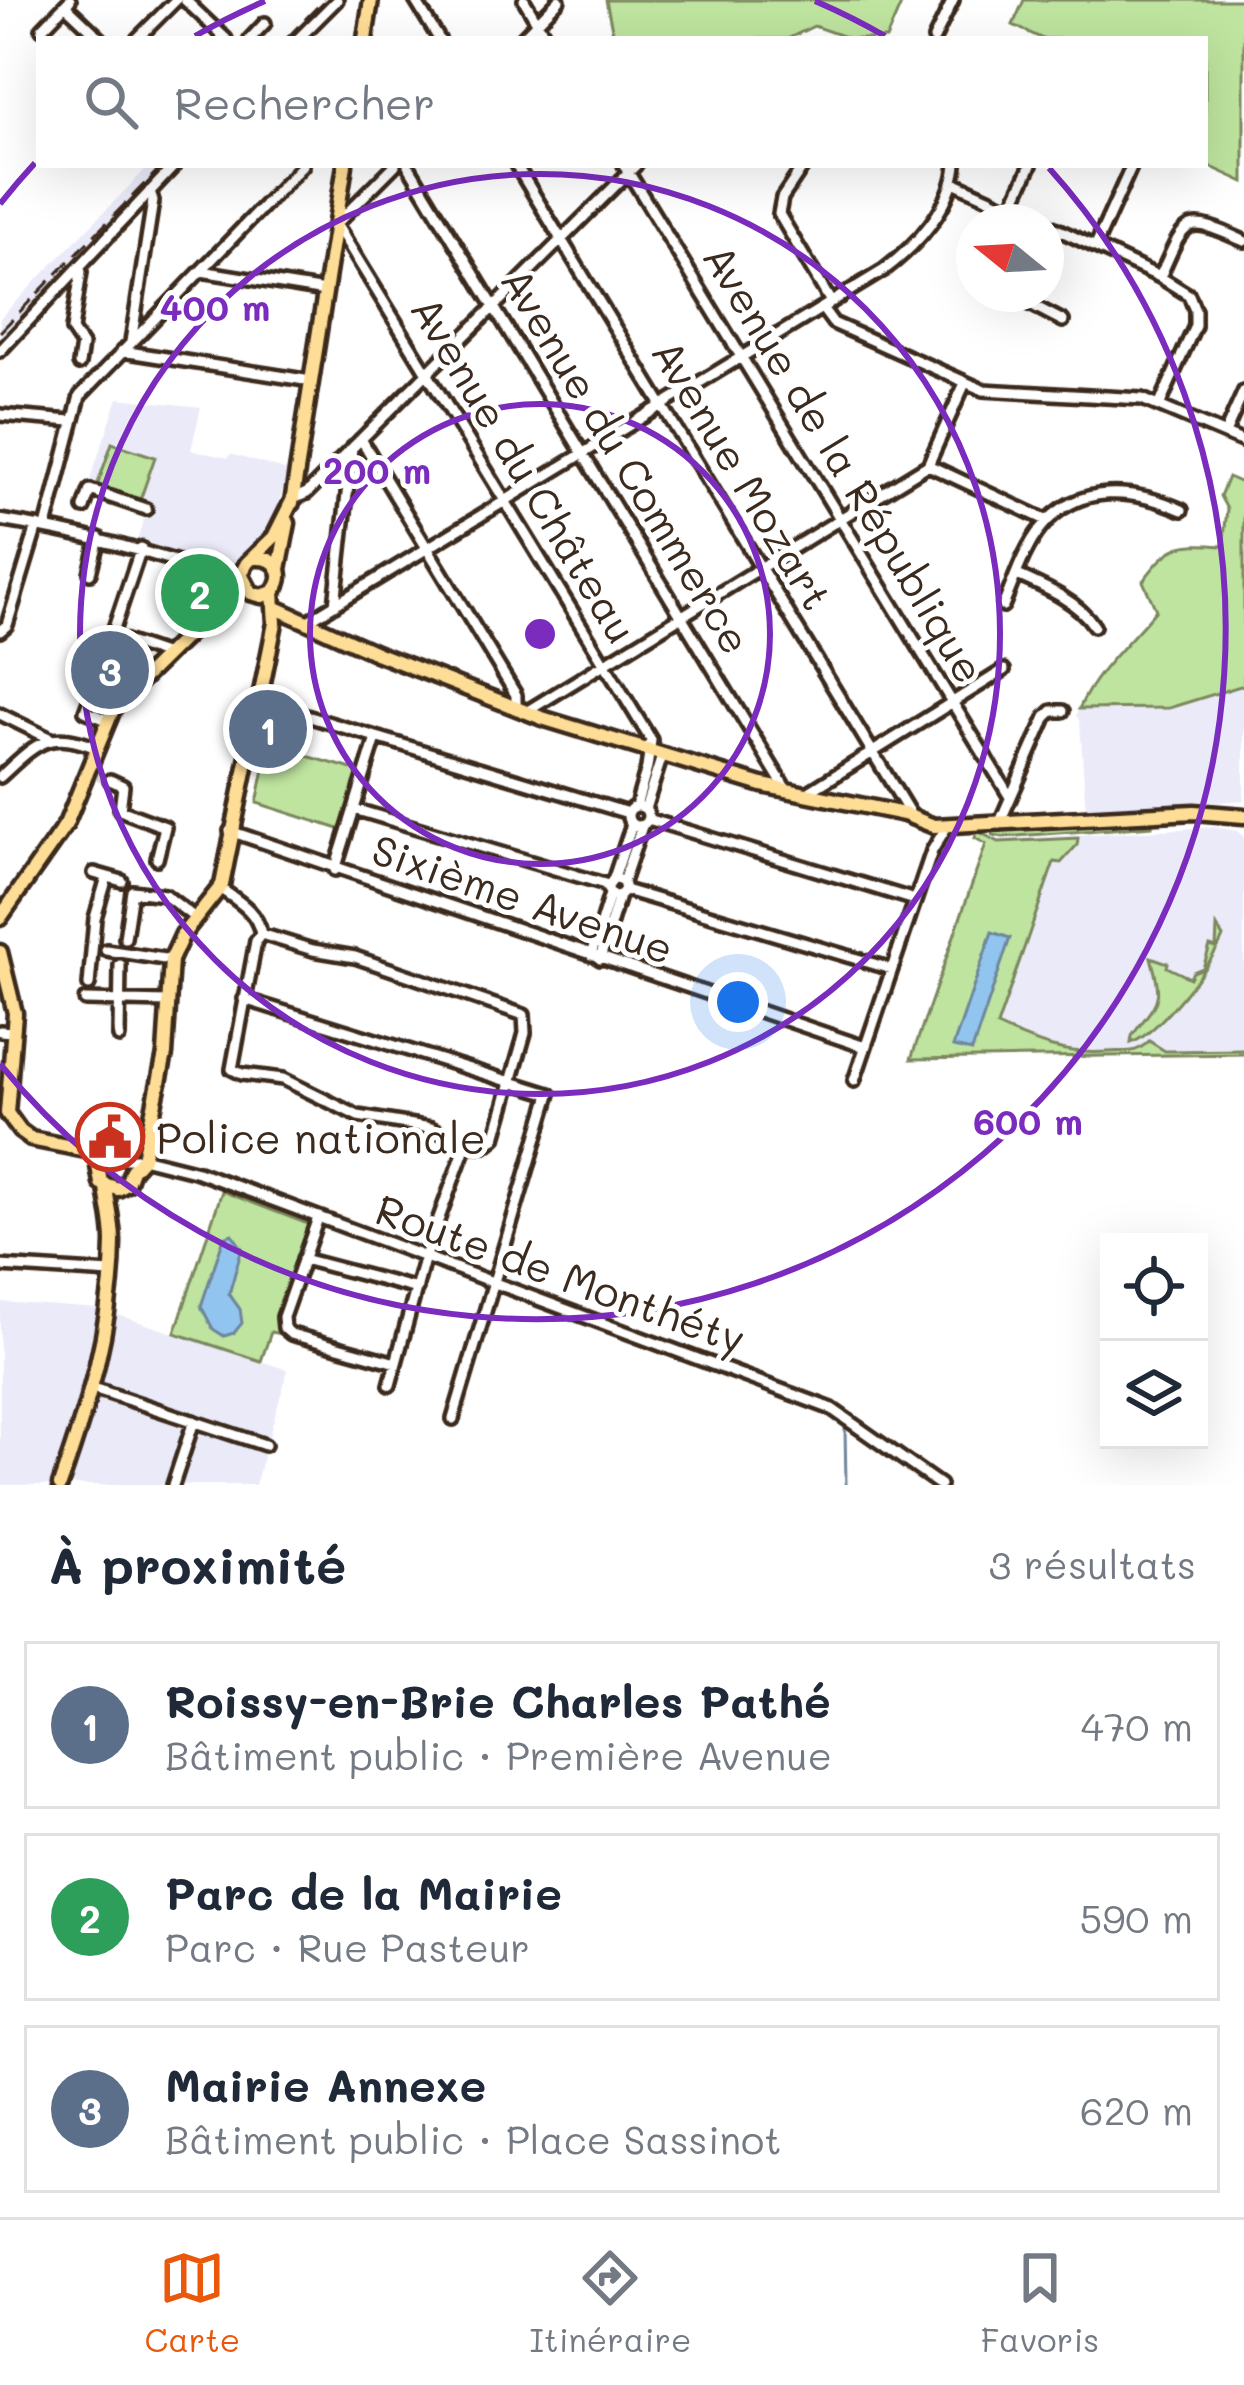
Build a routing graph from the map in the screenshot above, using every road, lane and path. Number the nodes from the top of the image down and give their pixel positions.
1 (181, 0) edge
2 (337, 0) edge
3 (371, 0) edge
4 (415, 0) edge
5 (524, 0) edge
6 (560, 0) edge
7 (953, 0) edge
8 (68, 3) edge
9 (537, 22) junction
10 (266, 23) dead end
11 (42, 29) dead end
12 (98, 36) edge
13 (140, 36) edge
14 (223, 36) edge
15 (253, 36) edge
16 (301, 36) edge
17 (365, 36) edge
18 (437, 36) edge
19 (524, 36) edge
20 (545, 36) edge
21 (935, 36) edge
22 (172, 168) edge
23 (300, 168) edge
24 (345, 168) edge
25 (392, 168) edge
26 (410, 168) edge
27 (518, 168) edge
28 (629, 168) edge
29 (801, 168) edge
30 (955, 168) edge
31 (1030, 168) edge
32 (1131, 168) edge
33 (953, 182) junction
34 (149, 191) junction
35 (1002, 204) edge
36 (1013, 204) edge
37 (336, 224) junction
38 (1064, 232) edge
39 (561, 240) junction
40 (1244, 241) edge
41 (1095, 247) junction
42 (79, 267) junction
43 (201, 271) junction
44 (1160, 277) junction
45 (325, 291) junction
46 (826, 305) junction
47 (494, 306) junction
48 (1046, 312) edge
49 (1063, 321) dead end
50 (131, 342) junction
51 (0, 351) edge
52 (122, 351) junction
53 (741, 357) junction
54 (79, 364) dead end
55 (428, 372) junction
56 (311, 381) junction
57 (965, 383) junction
58 (1244, 391) edge
59 (1160, 404) junction
60 (662, 405) junction
61 (0, 415) edge
62 (71, 421) junction
63 (1225, 433) junction
64 (1244, 442) edge
65 (357, 444) junction
66 (584, 453) junction
67 (928, 465) junction
68 (293, 499) junction
69 (505, 502) junction
70 (84, 508) dead end
71 (146, 509) dead end
72 (1182, 510) dead end
73 (839, 518) junction
74 (0, 520) edge
75 (1048, 521) junction
76 (42, 526) junction
77 (99, 538) junction
78 (141, 548) junction
79 (427, 550) junction
80 (257, 557) junction
81 (760, 566) junction
82 (279, 569) junction
83 (89, 573) dead end
84 (1017, 575) junction
85 (240, 579) junction
86 (266, 594) junction
87 (335, 605) junction
88 (1003, 606) dead end
89 (272, 609) junction
90 (682, 614) junction
91 (306, 620) junction
92 (1094, 626) dead end
93 (272, 630) junction
94 (0, 631) edge
95 (111, 636) junction
96 (167, 655) junction
97 (604, 662) junction
98 (1004, 670) dead end
99 (257, 701) junction
100 (952, 702) junction
101 (521, 711) junction
102 (1063, 711) dead end
103 (0, 714) edge
104 (107, 720) junction
105 (376, 738) junction
106 (51, 739) junction
107 (97, 748) junction
108 (873, 751) junction
109 (656, 754) junction
110 (0, 777) edge
111 (110, 780) tunnel mouth
112 (787, 791) junction
113 (804, 795) junction
114 (1010, 796) junction
115 (354, 809) junction
116 (639, 816) junction
117 (1244, 816) edge
118 (912, 817) junction
119 (927, 824) junction
120 (999, 824) junction
121 (946, 826) junction
122 (230, 831) junction
123 (932, 850) junction
124 (157, 860) dead end
125 (335, 870) junction
126 (94, 873) dead end
127 (107, 877) junction
128 (122, 881) dead end
129 (616, 888) junction
130 (220, 889) junction
131 (915, 900) junction
132 (0, 918) edge
133 (195, 918) junction
134 (261, 934) junction
135 (125, 938) dead end
136 (99, 950) junction
137 (0, 952) edge
138 (595, 957) junction
139 (171, 960) junction
140 (120, 965) dead end
141 (891, 970) junction
142 (89, 986) dead end
143 (244, 999) junction
144 (86, 1000) dead end
145 (118, 1000) junction
146 (167, 1002) junction
147 (7, 1032) edge
148 (119, 1037) dead end
149 (865, 1047) junction
150 (4, 1078) edge
151 (513, 1080) junction
152 (854, 1081) dead end
153 (466, 1145) junction
154 (76, 1149) junction
155 (111, 1155) junction
156 (143, 1158) junction
157 (129, 1165) junction
158 (98, 1166) junction
159 (112, 1188) junction
160 (318, 1218) junction
161 (425, 1256) junction
162 (303, 1259) junction
163 (0, 1266) edge
164 (111, 1273) junction
165 (495, 1282) junction
166 (417, 1288) junction
167 (396, 1364) junction
168 (390, 1385) dead end
169 (93, 1388) junction
170 (453, 1419) dead end
171 (194, 1421) junction
172 (265, 1445) dead end
173 (60, 1485) edge
174 (173, 1485) edge
175 (940, 1485) edge

1 - 13 street
1 - 14 street
2 - 16 street
3 - 17 main road
4 - 18 street
5 - 9 street
6 - 9 street
7 - 21 street
8 - 11 street
8 - 12 street
9 - 19 street
9 - 20 street
10 - 15 street
22 - 34 street
23 - 43 street
24 - 37 main road
25 - 37 street
26 - 47 street, Avenue du Commerce
27 - 39 street, Avenue Mozart
28 - 39 street
28 - 53 street, Avenue de la République
29 - 46 street
30 - 33 street
31 - 36 street
32 - 41 street
33 - 35 street
33 - 46 street
34 - 42 street
34 - 50 street
37 - 45 main road
37 - 55 street, Avenue du Château
38 - 41 street
39 - 47 street
39 - 60 street, Avenue Mozart
40 - 44 street
41 - 44 street
42 - 51 street
42 - 54 street
43 - 45 street
43 - 50 street
44 - 59 street
45 - 56 main road
46 - 53 street
46 - 57 street
47 - 55 street
47 - 66 street, Avenue du Commerce
48 - 49 street
50 - 52 street
52 - 56 street
52 - 62 street
53 - 60 street
53 - 73 street, Avenue de la République
55 - 65 street
55 - 69 street, Avenue du Château
56 - 68 main road
57 - 59 street
57 - 67 street
58 - 63 street
59 - 63 street
60 - 66 street
60 - 81 street, Avenue Mozart
61 - 62 street
62 - 76 street
63 - 64 street
65 - 68 street
65 - 79 street
65 - 87 street
66 - 69 street
66 - 90 street, Avenue du Commerce
67 - 73 street
67 - 75 street
68 - 80 main road
68 - 82 main road
69 - 79 street
69 - 97 street, Avenue du Château
70 - 71 street
72 - 75 street
73 - 81 street
73 - 100 street, Avenue de la République
74 - 76 street
75 - 84 street
76 - 77 street
76 - 94 street
77 - 78 street
77 - 83 street
78 - 85 street
78 - 95 street
79 - 87 street
79 - 101 street
80 - 82 main road
80 - 85 main road
81 - 90 street
81 - 108 street, Avenue Mozart
82 - 86 main road
84 - 88 street
84 - 92 street
85 - 86 main road
85 - 96 main road
86 - 89 main road
87 - 91 street
89 - 91 main road
89 - 93 main road
90 - 97 street
90 - 112 street, Avenue du Commerce
91 - 93 main road
91 - 101 main road
93 - 99 main road
95 - 96 street
95 - 104 street
96 - 104 main road
97 - 101 street
97 - 109 street, Avenue du Château
98 - 100 street
99 - 105 street
99 - 122 main road
100 - 108 street
100 - 114 street, Avenue de la République
101 - 109 main road
102 - 114 street
103 - 106 street
104 - 107 main road
105 - 115 street
105 - 116 street
106 - 107 street
106 - 110 street
107 - 132 main road
108 - 113 street
108 - 118 street, Avenue Mozart
109 - 112 main road
109 - 116 street
111 - 124 street
112 - 113 main road
113 - 118 main road
114 - 120 street
115 - 125 street
115 - 129 street
116 - 129 street
116 - 131 street
117 - 120 main road
118 - 119 main road
119 - 121 main road
119 - 123 street
120 - 121 main road
121 - 123 street
122 - 125 street, Sixième Avenue
122 - 130 main road
123 - 131 street
125 - 138 street, Sixième Avenue
126 - 127 street
127 - 128 street
127 - 136 street
129 - 138 street
129 - 141 street
130 - 133 main road
130 - 134 street
131 - 141 street
133 - 135 street
133 - 139 main road
134 - 143 street
134 - 151 street
136 - 139 street
136 - 142 street
137 - 147 main road
138 - 149 street, Sixième Avenue
139 - 146 main road
140 - 145 street
141 - 149 street
143 - 151 street
143 - 153 street
144 - 145 street
145 - 146 street
145 - 148 street
146 - 156 main road
147 - 150 main road
149 - 152 street
150 - 154 main road
151 - 153 street
151 - 165 street
153 - 161 street
154 - 155 main road
154 - 158 main road
155 - 157 main road
155 - 158 main road
156 - 157 main road
156 - 160 street, Route de Monthéty
157 - 159 main road
158 - 159 main road
159 - 164 main road
160 - 161 street, Route de Monthéty
160 - 162 street
161 - 165 street, Route de Monthéty
161 - 166 street
162 - 166 street
162 - 167 street
163 - 164 street
164 - 169 main road
165 - 170 street
165 - 175 street, Route de Monthéty
166 - 167 street
167 - 168 street
169 - 171 street
169 - 173 main road
171 - 172 street
171 - 174 street

